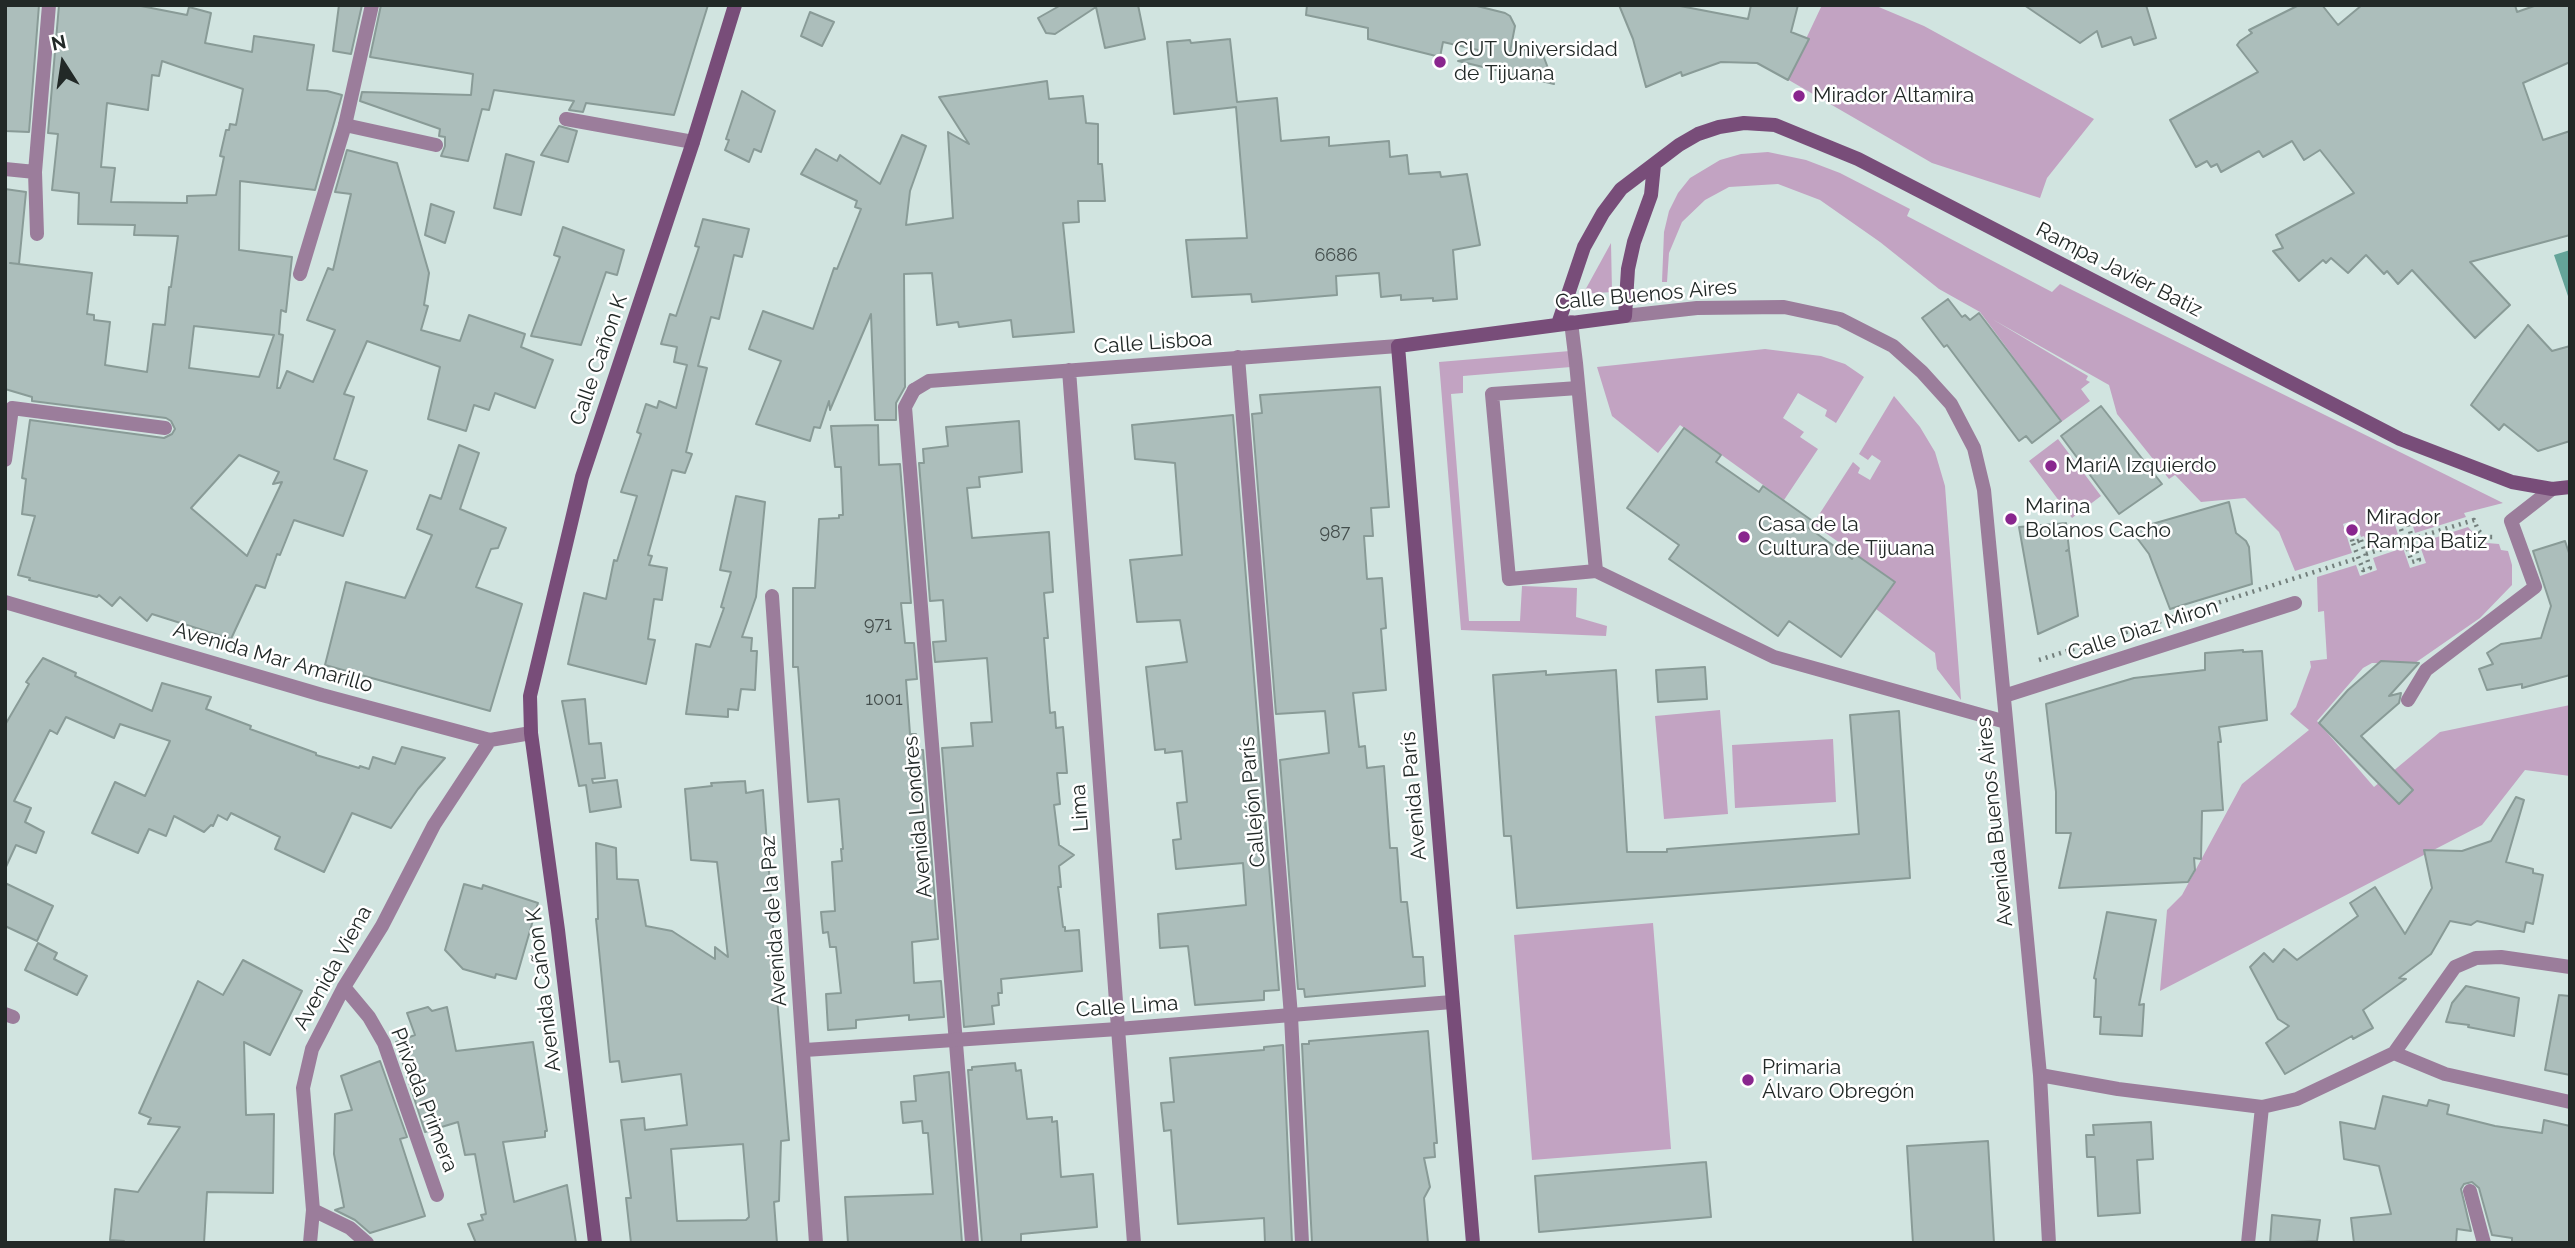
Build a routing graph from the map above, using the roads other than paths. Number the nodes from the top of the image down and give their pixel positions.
1 (49, 5) edge
2 (372, 5) edge
3 (735, 5) edge
4 (566, 119) dead end
5 (345, 125) junction
6 (693, 142) junction
7 (436, 145) dead end
8 (1654, 165) junction
9 (5, 170) edge
10 (35, 172) junction
11 (37, 234) dead end
12 (300, 274) dead end
13 (1625, 316) junction
14 (1565, 323) junction
15 (1398, 346) junction
16 (1238, 358) junction
17 (1069, 370) junction
18 (1578, 388) junction
19 (914, 390) joint
20 (1951, 404) joint
21 (165, 428) dead end
22 (5, 460) edge
23 (2570, 487) edge
24 (2552, 489) junction
25 (1597, 570) junction
26 (772, 596) dead end
27 (5, 602) edge
28 (2295, 603) dead end
29 (2004, 696) junction
30 (2408, 699) dead end
31 (2006, 722) junction
32 (531, 733) junction
33 (490, 740) junction
34 (2570, 967) edge
35 (344, 987) junction
36 (1452, 1002) junction
37 (1292, 1016) junction
38 (1118, 1029) junction
39 (957, 1040) junction
40 (804, 1050) junction
41 (2395, 1053) junction
42 (2040, 1075) junction
43 (2570, 1102) edge
44 (2262, 1107) junction
45 (2470, 1191) dead end
46 (437, 1195) dead end
47 (313, 1210) junction
48 (310, 1243) edge
49 (367, 1243) edge
50 (595, 1243) edge
51 (816, 1243) edge
52 (972, 1243) edge
53 (1134, 1243) edge
54 (1302, 1243) edge
55 (1473, 1243) edge
56 (2049, 1243) edge
57 (2248, 1243) edge
58 (2484, 1243) edge

1 - 10 street
2 - 5 street
3 - 6 main road, Calle Cañon K
4 - 6 street
5 - 7 street
5 - 12 street
6 - 32 main road, Calle Cañon K
8 - 13 main road
8 - 14 main road, Rampa Javier Batiz
8 - 24 main road, Rampa Javier Batiz
9 - 10 street
10 - 11 street
13 - 14 main road, Calle Buenos Aires
13 - 20 street, Calle Buenos Aires
14 - 15 main road, Calle Buenos Aires
14 - 18 street
15 - 16 street, Calle Lisboa
15 - 36 main road, Avenida París
16 - 17 street, Calle Lisboa
16 - 37 street, Callejón París
17 - 19 street, Calle Lisboa
17 - 38 street, Lima
18 - 25 street
18 - 25 street
19 - 39 street, Avenida Londres
20 - 29 street, Avenida Buenos Aires
21 - 22 street
23 - 24 main road, Rampa Javier Batiz
24 - 30 street
25 - 31 street
26 - 40 street, Avenida de la Paz
27 - 33 street, Avenida Mar Amarillo
28 - 29 street, Calle Diaz Miron
29 - 31 street, Avenida Buenos Aires
31 - 42 street, Avenida Buenos Aires
32 - 33 street, Avenida Mar Amarillo
32 - 50 main road, Avenida Cañon K
33 - 35 street, Avenida Viena
34 - 41 street
35 - 46 street, Privada Primera
35 - 47 street, Avenida Viena
36 - 37 street, Calle Lima
36 - 55 main road, Avenida París
37 - 38 street, Calle Lima
37 - 54 street, Callejón París
38 - 39 street, Calle Lima
38 - 53 street, Lima
39 - 40 street, Calle Lima
39 - 52 street, Avenida Londres
40 - 51 street, Avenida de la Paz
41 - 43 street
41 - 44 street
42 - 44 street
42 - 56 street, Avenida Buenos Aires
44 - 57 street
45 - 58 street
47 - 48 street, Avenida Viena
47 - 49 street

